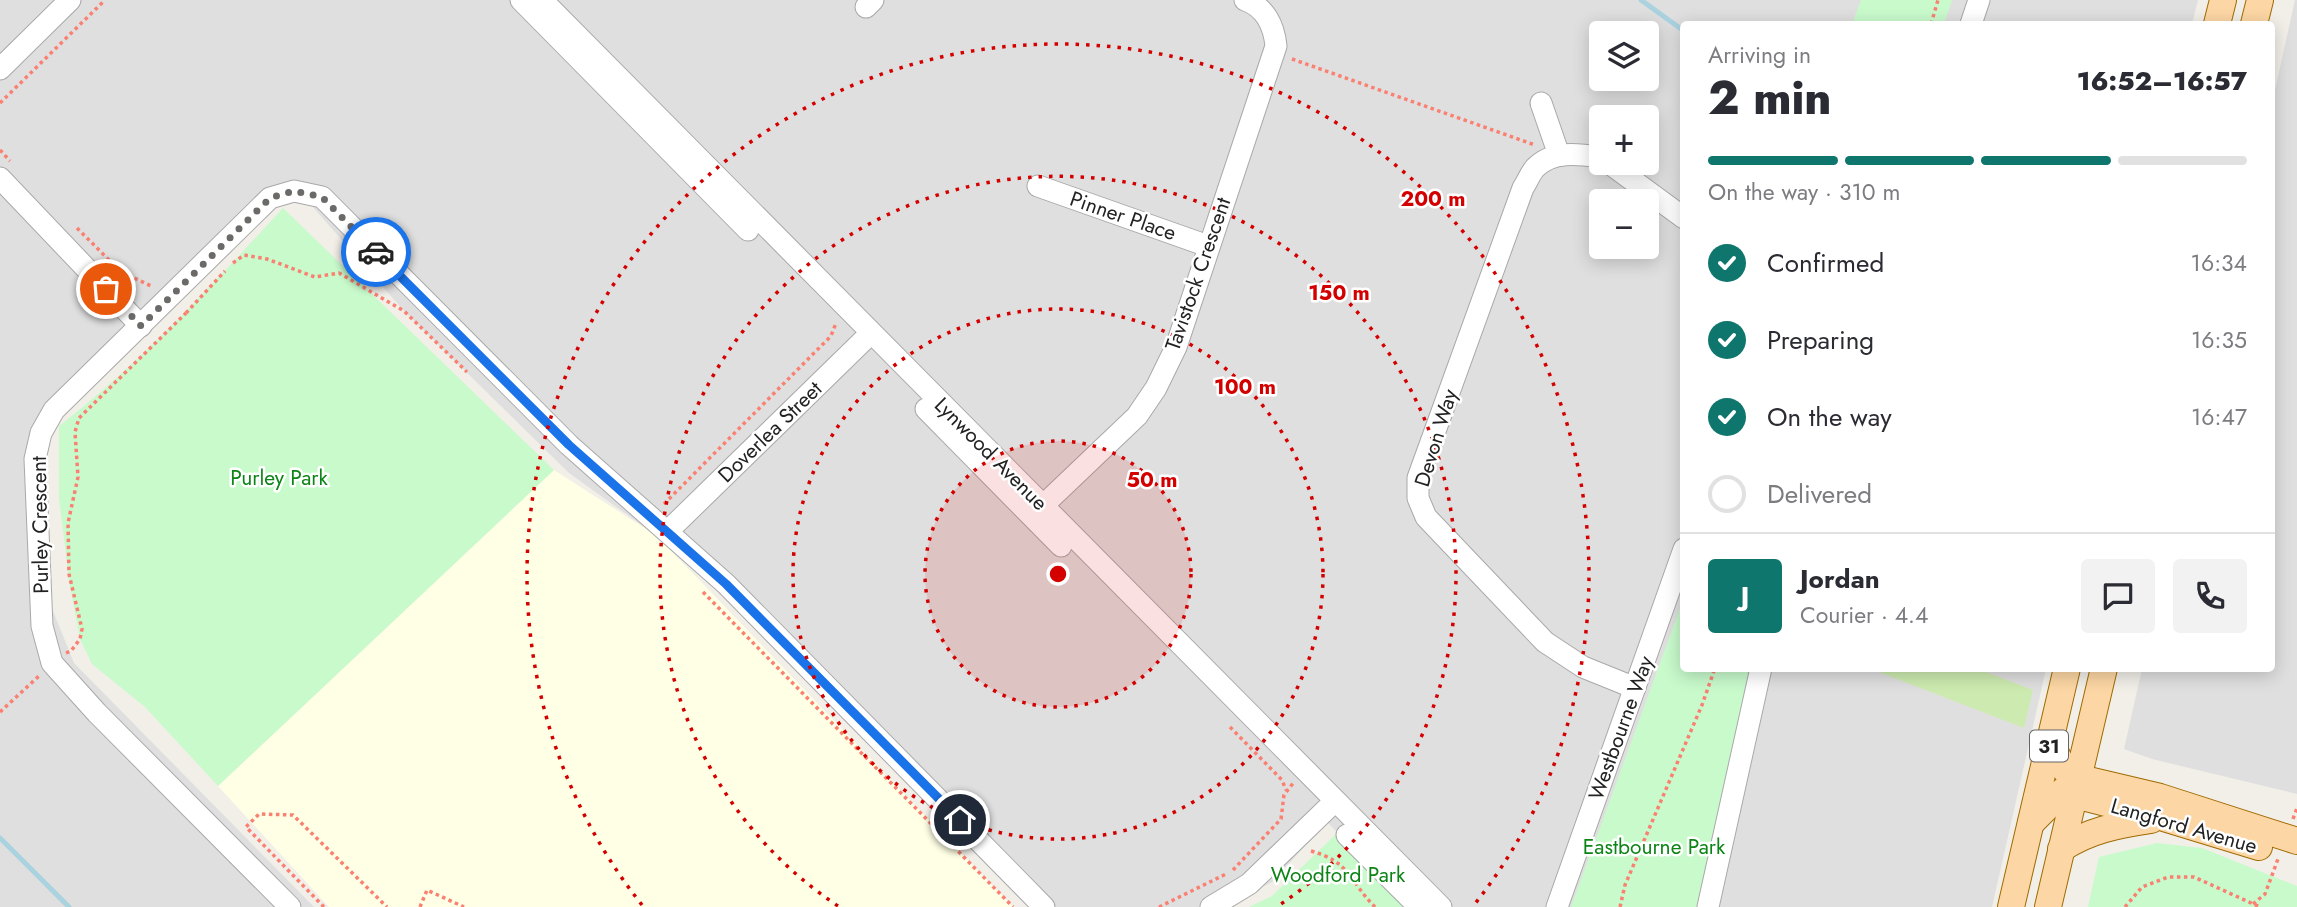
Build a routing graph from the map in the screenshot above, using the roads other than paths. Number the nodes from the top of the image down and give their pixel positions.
1 (70, 0) edge
2 (521, 0) edge
3 (542, 0) edge
4 (1245, 0) edge
5 (1979, 0) edge
6 (2223, 0) edge
7 (1972, 21) edge
8 (2218, 21) edge
9 (0, 69) edge
10 (1541, 103) dead end
11 (1589, 156) edge
12 (1553, 157) junction
13 (1625, 175) edge
14 (0, 178) edge
15 (1038, 186) dead end
16 (1680, 215) edge
17 (1208, 246) junction
18 (141, 326) junction
19 (866, 338) junction
20 (1037, 511) junction
21 (668, 531) junction
22 (1680, 560) edge
23 (1760, 672) edge
24 (2066, 672) edge
25 (2103, 672) edge
26 (1635, 688) junction
27 (2050, 742) junction
28 (2076, 786) junction
29 (1329, 806) junction
30 (2164, 818) junction
31 (2031, 823) junction
32 (2297, 841) edge
33 (2061, 849) junction
34 (2297, 858) edge
35 (290, 907) edge
36 (1044, 907) edge
37 (1211, 907) edge
38 (1419, 907) edge
39 (1441, 907) edge
40 (1557, 907) edge
41 (1707, 907) edge
42 (2011, 907) edge
43 (2048, 907) edge

1 - 9 street
2 - 19 street, Lynwood Avenue
3 - 19 street, Lynwood Avenue
4 - 17 street, Tavistock Crescent
5 - 7 street
6 - 8 main road
10 - 12 street
11 - 12 street
12 - 26 street, Devon Way
13 - 16 street
14 - 18 street
15 - 17 street, Pinner Place
17 - 20 street, Tavistock Crescent
18 - 21 street, Purley Crescent
18 - 35 street, Purley Crescent
19 - 20 street, Lynwood Avenue
19 - 21 street, Doverlea Street
20 - 29 street, Lynwood Avenue
21 - 36 street, Purley Crescent
22 - 26 street, Westbourne Way
23 - 41 street
24 - 27 main road, 31
25 - 28 main road, 31
26 - 40 street, Westbourne Way
27 - 28 main road, Langford Avenue
27 - 31 main road, 31
28 - 30 main road, Langford Avenue
28 - 31 main road
28 - 32 main road, Langford Avenue
28 - 33 main road, 31
29 - 37 street
29 - 38 street, Lynwood Avenue
29 - 39 street, Lynwood Avenue
30 - 33 main road
30 - 34 main road, Langford Avenue
31 - 42 main road, 31
33 - 43 main road, 31

